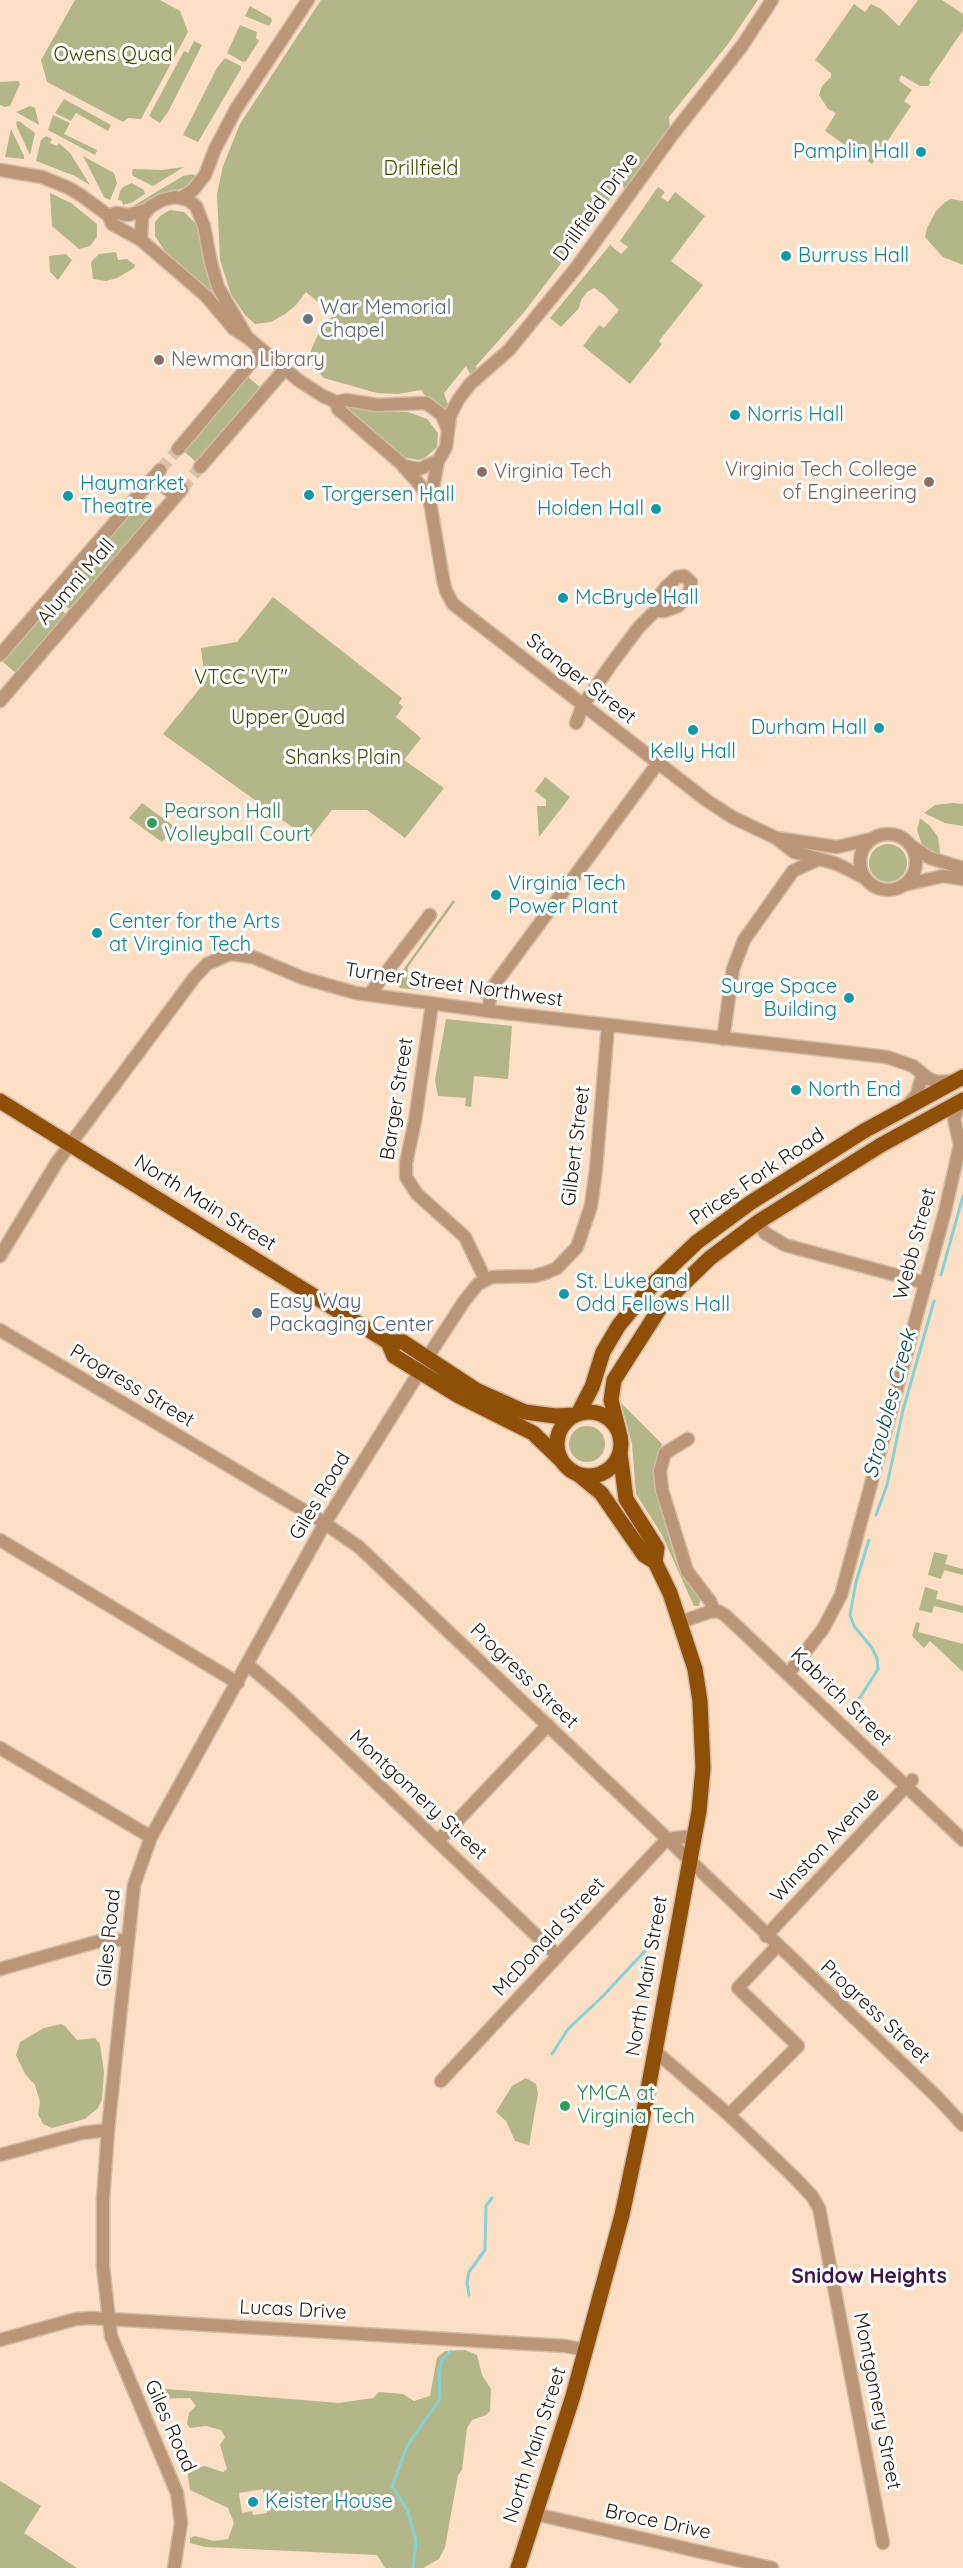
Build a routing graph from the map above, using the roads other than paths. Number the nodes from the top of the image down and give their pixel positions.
1 (308, 0) edge
2 (772, 0) edge
3 (0, 170) edge
4 (181, 198) junction
5 (146, 210) junction
6 (109, 216) junction
7 (141, 240) junction
8 (248, 338) junction
9 (262, 350) junction
10 (285, 369) junction
11 (336, 402) junction
12 (448, 431) junction
13 (178, 449) tunnel mouth
14 (438, 461) junction
15 (404, 466) junction
16 (200, 467) tunnel mouth
17 (430, 502) junction
18 (655, 611) dead end
19 (0, 655) edge
20 (0, 701) edge
21 (583, 705) junction
22 (576, 723) dead end
23 (658, 764) junction
24 (776, 838) junction
25 (871, 839) junction
26 (913, 847) junction
27 (794, 852) junction
28 (819, 859) junction
29 (963, 868) edge
30 (793, 871) junction
31 (863, 877) junction
32 (963, 879) edge
33 (900, 886) junction
34 (430, 915) dead end
35 (369, 995) junction
36 (432, 1004) junction
37 (488, 1011) junction
38 (608, 1026) junction
39 (723, 1039) junction
40 (922, 1076) junction
41 (962, 1077) edge
42 (0, 1101) edge
43 (961, 1101) edge
44 (906, 1107) junction
45 (926, 1119) junction
46 (954, 1124) junction
47 (70, 1144) junction
48 (790, 1178) junction
49 (750, 1203) junction
50 (758, 1222) junction
51 (0, 1256) edge
52 (710, 1258) junction
53 (485, 1279) junction
54 (925, 1283) junction
55 (0, 1330) edge
56 (424, 1365) junction
57 (577, 1414) junction
58 (619, 1432) junction
59 (688, 1439) dead end
60 (620, 1453) junction
61 (561, 1460) junction
62 (579, 1475) junction
63 (325, 1524) junction
64 (0, 1539) edge
65 (655, 1562) junction
66 (714, 1611) junction
67 (681, 1622) junction
68 (248, 1665) junction
69 (788, 1674) junction
70 (238, 1683) junction
71 (548, 1725) junction
72 (0, 1748) edge
73 (909, 1784) junction
74 (694, 1836) junction
75 (151, 1837) junction
76 (667, 1839) junction
77 (963, 1840) edge
78 (438, 1841) junction
79 (689, 1861) junction
80 (766, 1936) junction
81 (128, 1940) junction
82 (777, 1946) junction
83 (558, 1956) junction
84 (0, 1969) edge
85 (655, 2051) junction
86 (441, 2081) dead end
87 (729, 2115) junction
88 (963, 2126) edge
89 (108, 2130) junction
90 (0, 2155) edge
91 (108, 2319) junction
92 (0, 2340) edge
93 (586, 2350) junction
94 (535, 2514) junction
95 (883, 2543) dead end
96 (174, 2568) edge
97 (518, 2568) edge
98 (772, 2568) edge

1 - 4 street
2 - 12 street, Drillfield Drive
3 - 6 street
4 - 5 street
4 - 8 street
5 - 6 street
5 - 7 street
6 - 7 street
7 - 8 street
8 - 9 street
9 - 10 street
9 - 13 street
10 - 11 street
10 - 16 street
11 - 12 street
11 - 15 street
12 - 14 street, Drillfield Drive
14 - 15 street
14 - 17 street, Stanger Street
15 - 17 street, Stanger Street
17 - 21 street, Stanger Street
18 - 21 street
19 - 20 street, Alumni Mall
21 - 22 street
21 - 23 street, Stanger Street
23 - 24 street, Stanger Street
23 - 37 street
24 - 25 street, Stanger Street
24 - 27 street, Stanger Street
25 - 26 street
25 - 31 street
26 - 29 street
26 - 33 street
27 - 28 street, Stanger Street
27 - 30 street
28 - 30 street
28 - 31 street, Stanger Street
30 - 39 street
31 - 33 street
32 - 33 street
34 - 35 street
35 - 36 street, Turner Street Northwest
35 - 47 street, Turner Street Northwest
36 - 37 street, Turner Street Northwest
36 - 53 street, Barger Street
37 - 38 street, Turner Street Northwest
38 - 39 street, Turner Street Northwest
38 - 53 street, Gilbert Street
39 - 40 street, Turner Street Northwest
40 - 41 street, Turner Street Northwest
40 - 44 street
41 - 44 main road, Prices Fork Road
42 - 47 main road, North Main Street
43 - 45 main road, Prices Fork Road
43 - 46 street, Webb Street
44 - 48 main road, Prices Fork Road
45 - 46 street
45 - 50 main road, Prices Fork Road
46 - 54 street, Webb Street
47 - 51 street, Turner Street Northwest
47 - 56 main road, North Main Street
48 - 49 main road, Prices Fork Road
48 - 50 main road
49 - 52 main road
49 - 57 main road, Prices Fork Road
50 - 52 main road, Prices Fork Road
50 - 54 street
52 - 58 main road, Prices Fork Road
53 - 56 street
54 - 69 street, Webb Street
55 - 63 street, Progress Street
56 - 57 main road
56 - 61 main road, North Main Street
56 - 63 street, Giles Road
57 - 58 main road
57 - 61 main road
58 - 60 main road
59 - 66 street
60 - 62 main road
60 - 65 main road, North Main Street
61 - 62 main road
62 - 65 main road, North Main Street
63 - 68 street, Giles Road
63 - 71 street, Progress Street
64 - 70 street
65 - 67 main road, North Main Street
66 - 67 street
66 - 69 street, Kabrich Street
67 - 74 main road, North Main Street
68 - 70 street, Giles Road
68 - 78 street, Montgomery Street
69 - 73 street, Kabrich Street
70 - 75 street, Giles Road
71 - 76 street, Progress Street
71 - 78 street
72 - 75 street
73 - 77 street, Kabrich Street
73 - 80 street, Winston Avenue
74 - 76 street
74 - 79 main road, North Main Street
75 - 81 street, Giles Road
76 - 79 street, Progress Street
76 - 83 street, McDonald Street
78 - 83 street, Montgomery Street
79 - 80 street, Progress Street
79 - 85 main road, North Main Street
80 - 82 street, Progress Street
81 - 84 street
81 - 89 street, Giles Road
82 - 87 street
82 - 88 street, Progress Street
83 - 86 street, McDonald Street
85 - 87 street, Montgomery Street
85 - 93 main road, North Main Street
87 - 95 street, Montgomery Street
89 - 90 street
89 - 91 street, Giles Road
91 - 92 street, Lucas Drive
91 - 93 street, Lucas Drive
91 - 96 street, Giles Road
93 - 94 main road, North Main Street
94 - 97 main road, North Main Street
94 - 98 street, Broce Drive

